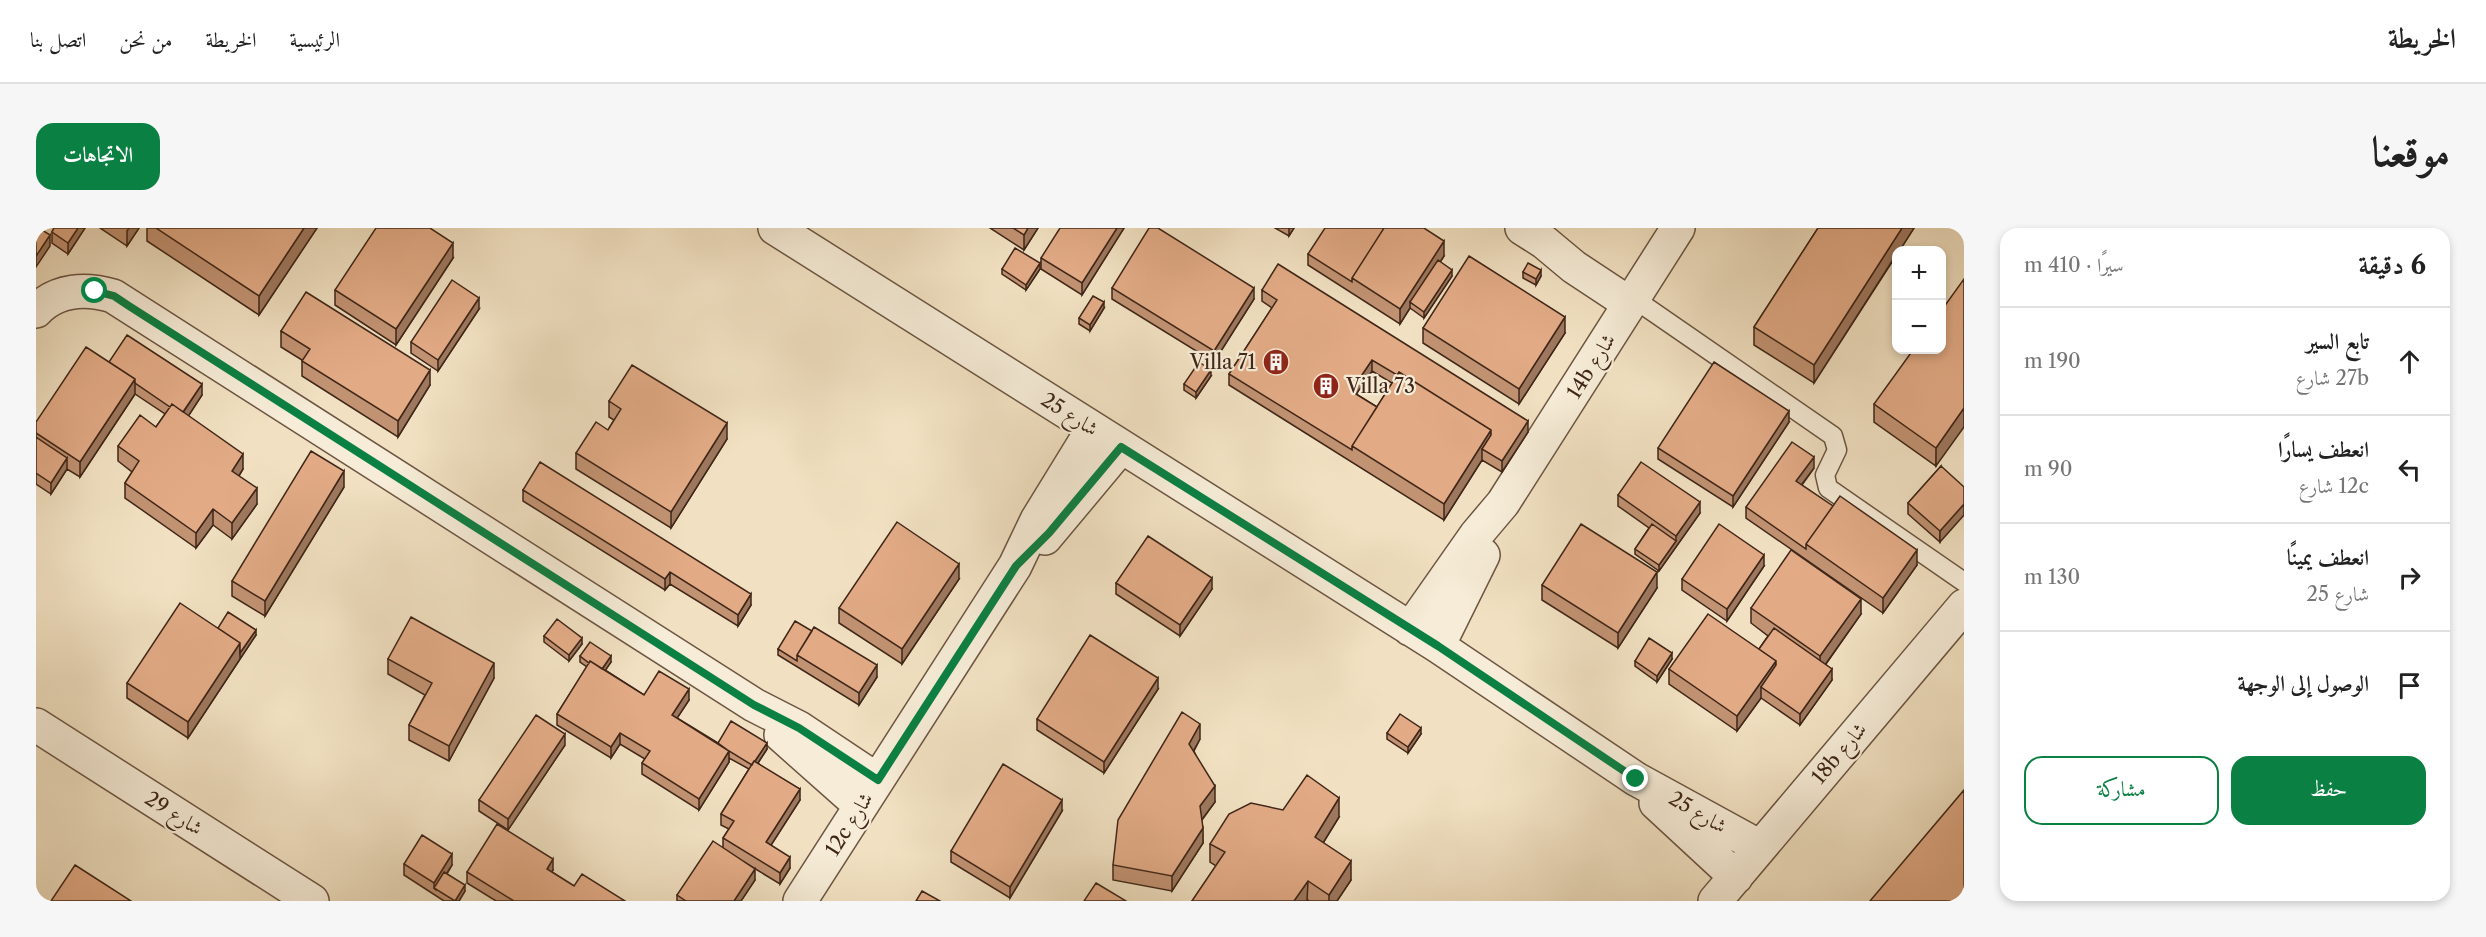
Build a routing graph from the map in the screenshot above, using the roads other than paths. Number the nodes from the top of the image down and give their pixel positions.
1 (775, 228) edge
2 (1678, 228) edge
3 (1533, 235) edge
4 (1636, 293) junction
5 (36, 311) edge
6 (1093, 429) junction
7 (1121, 447) junction
8 (1503, 503) junction
9 (1016, 566) junction
10 (1964, 582) edge
11 (1964, 606) edge
12 (1410, 629) junction
13 (1438, 646) junction
14 (36, 726) edge
15 (1636, 779) junction
16 (869, 793) junction
17 (1760, 847) junction
18 (1726, 889) edge
19 (312, 901) edge
20 (800, 901) edge

1 - 6 street, شارع 25
2 - 4 street, 14b شارع
3 - 4 street
4 - 8 street, 14b شارع
4 - 10 lane
5 - 16 street
6 - 7 street, شارع 25
6 - 9 street, 12c شارع
7 - 9 street, 12c شارع
7 - 12 street, شارع 25
8 - 12 street, 14b شارع
8 - 13 street, 14b شارع
9 - 16 street, 12c شارع
11 - 17 street, 18b شارع
12 - 13 street, شارع 25
13 - 15 street, شارع 25
14 - 19 street, شارع 29
15 - 17 street, شارع 25
15 - 18 street, شارع 25
16 - 20 street, 12c شارع
17 - 18 street, 18b شارع

